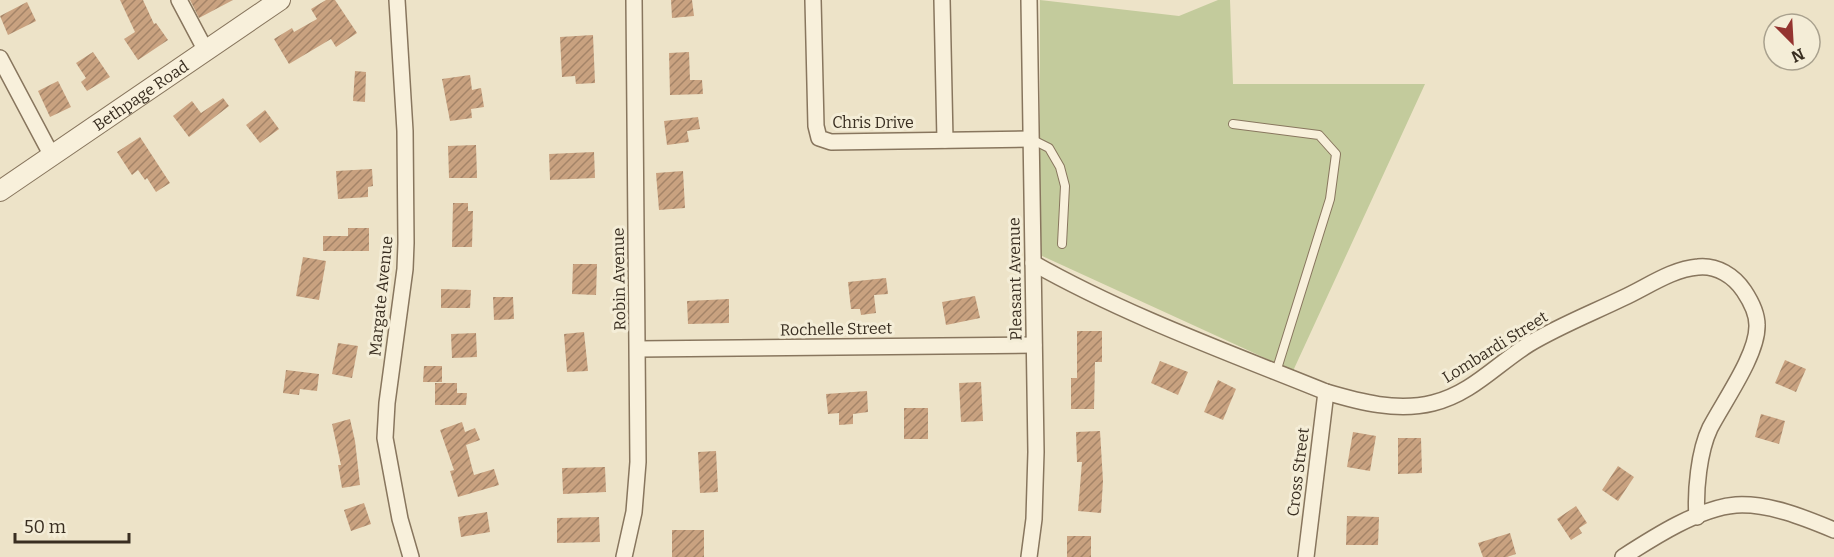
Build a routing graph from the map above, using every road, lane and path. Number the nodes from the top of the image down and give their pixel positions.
1 (179, 0) edge
2 (280, 0) edge
3 (397, 0) edge
4 (634, 0) edge
5 (813, 0) edge
6 (942, 0) edge
7 (1029, 0) edge
8 (206, 51) junction
9 (0, 58) edge
10 (1233, 124) dead end
11 (1030, 139) junction
12 (945, 140) junction
13 (52, 156) junction
14 (0, 192) edge
15 (1062, 244) dead end
16 (1033, 262) junction
17 (1034, 345) junction
18 (638, 349) junction
19 (1276, 372) junction
20 (1326, 392) junction
21 (1697, 517) junction
22 (1834, 530) edge
23 (411, 557) edge
24 (624, 557) edge
25 (1029, 557) edge
26 (1306, 557) edge
27 (1623, 557) edge

1 - 8 street
2 - 8 street, Bethpage Road
3 - 23 street, Margate Avenue
4 - 18 street, Robin Avenue
5 - 12 street, Chris Drive
6 - 12 street
7 - 11 street, Pleasant Avenue
8 - 13 street, Bethpage Road
9 - 13 street
10 - 19 lane
11 - 12 street, Chris Drive
11 - 15 lane
11 - 16 street, Pleasant Avenue
13 - 14 street, Bethpage Road
16 - 17 street, Pleasant Avenue
16 - 19 street, Lombardi Street
17 - 18 street, Rochelle Street
17 - 25 street, Pleasant Avenue
18 - 24 street, Robin Avenue
19 - 20 street, Lombardi Street
20 - 21 street, Lombardi Street
20 - 26 street, Cross Street
21 - 22 street
21 - 27 street

